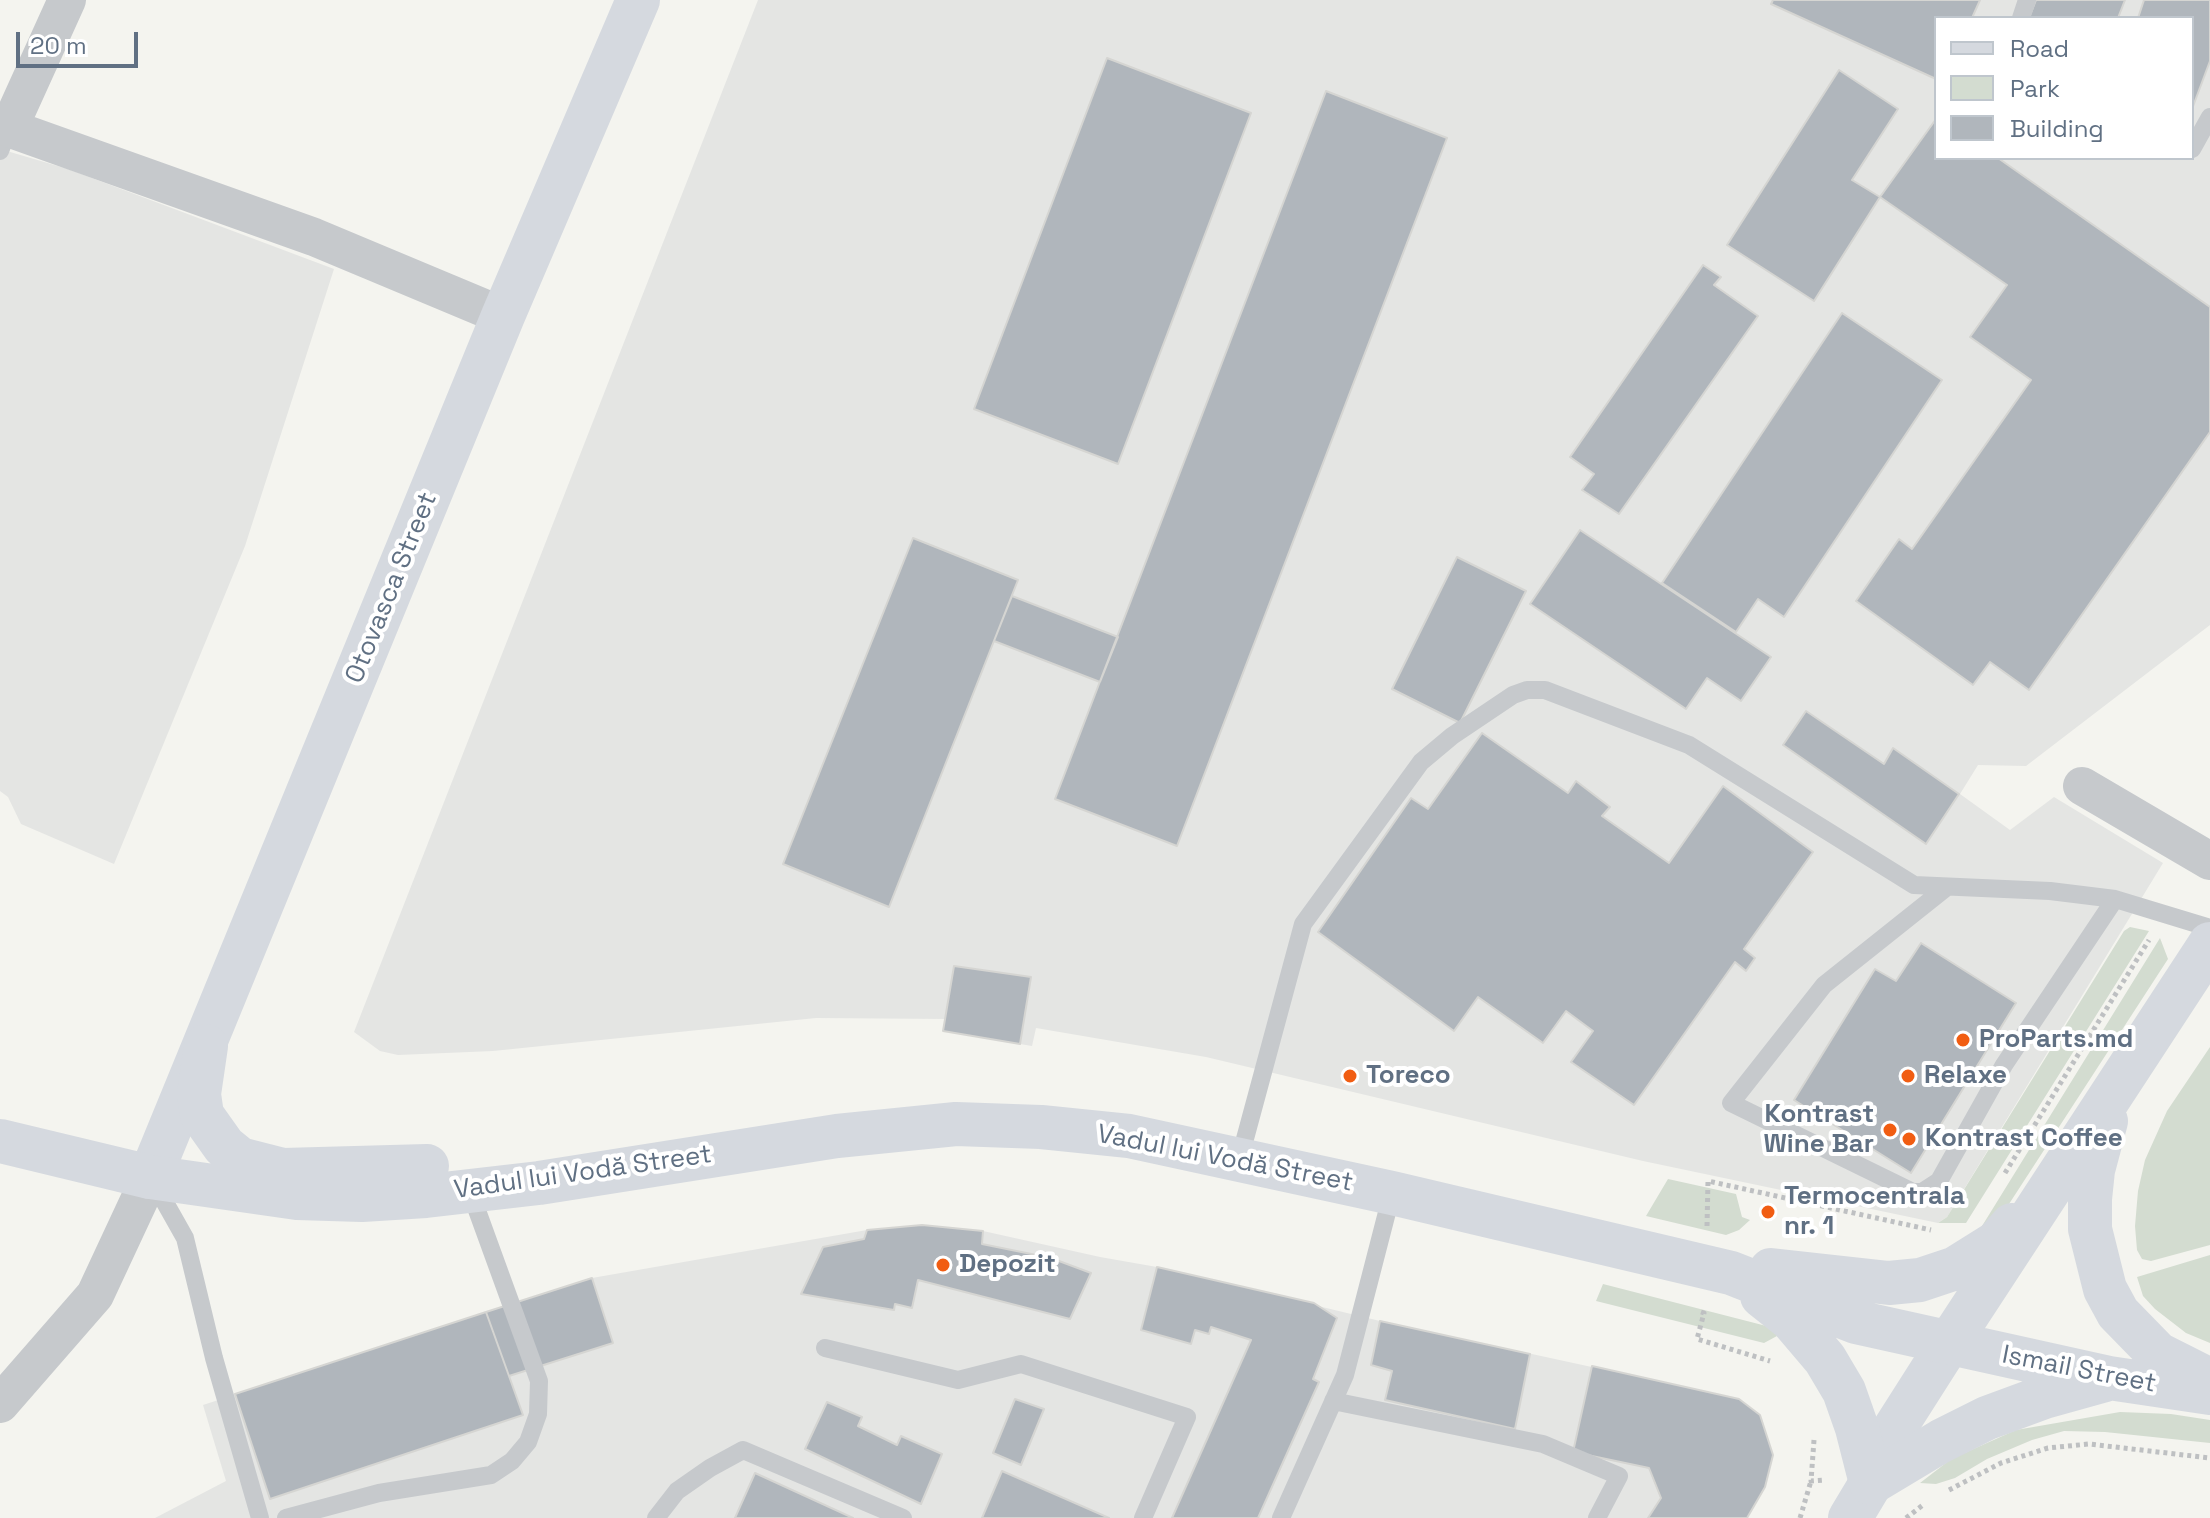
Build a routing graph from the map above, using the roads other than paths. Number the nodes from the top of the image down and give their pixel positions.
1 (67, 0) edge
2 (638, 0) edge
3 (2210, 117) edge
4 (3, 135) edge
5 (2194, 145) edge
6 (503, 316) junction
7 (2082, 786) dead end
8 (2210, 861) edge
9 (1947, 887) junction
10 (2115, 899) junction
11 (2210, 928) edge
12 (2210, 944) edge
13 (206, 1046) junction
14 (2128, 1067) junction
15 (0, 1141) edge
16 (733, 1151) junction
17 (1239, 1161) junction
18 (150, 1177) junction
19 (2057, 1177) junction
20 (470, 1191) junction
21 (1392, 1193) junction
22 (1716, 1270) junction
23 (1949, 1343) junction
24 (825, 1348) dead end
25 (13, 1377) edge
26 (2109, 1378) junction
27 (2210, 1380) edge
28 (2210, 1393) edge
29 (1333, 1401) junction
30 (0, 1404) edge
31 (1853, 1493) edge
32 (260, 1518) edge
33 (286, 1518) edge
34 (656, 1518) edge
35 (903, 1518) edge
36 (1143, 1518) edge
37 (1281, 1518) edge
38 (1597, 1518) edge

1 - 4 street
2 - 6 main road, Otovasca Street
3 - 5 lane
4 - 6 street
6 - 13 main road, Otovasca Street
7 - 8 street
9 - 10 lane
9 - 10 lane
9 - 17 lane
10 - 11 lane
12 - 14 main road
13 - 16 main road
13 - 18 main road, Otovasca Street
14 - 19 main road
14 - 27 main road
15 - 18 main road, Vadul lui Vodă Street
16 - 17 main road, Vadul lui Vodă Street
16 - 20 main road, Vadul lui Vodă Street
17 - 21 main road, Vadul lui Vodă Street
18 - 20 main road, Vadul lui Vodă Street
18 - 25 street
18 - 32 lane
19 - 22 main road
19 - 23 main road
20 - 33 lane
21 - 22 main road, Vadul lui Vodă Street
21 - 29 lane
22 - 23 main road, Vadul lui Vodă Street
22 - 31 main road
23 - 26 main road, Ismail Street
23 - 31 main road
24 - 36 lane
25 - 30 street
26 - 28 main road, Ismail Street
26 - 31 main road
29 - 37 lane
29 - 38 lane
34 - 35 lane

